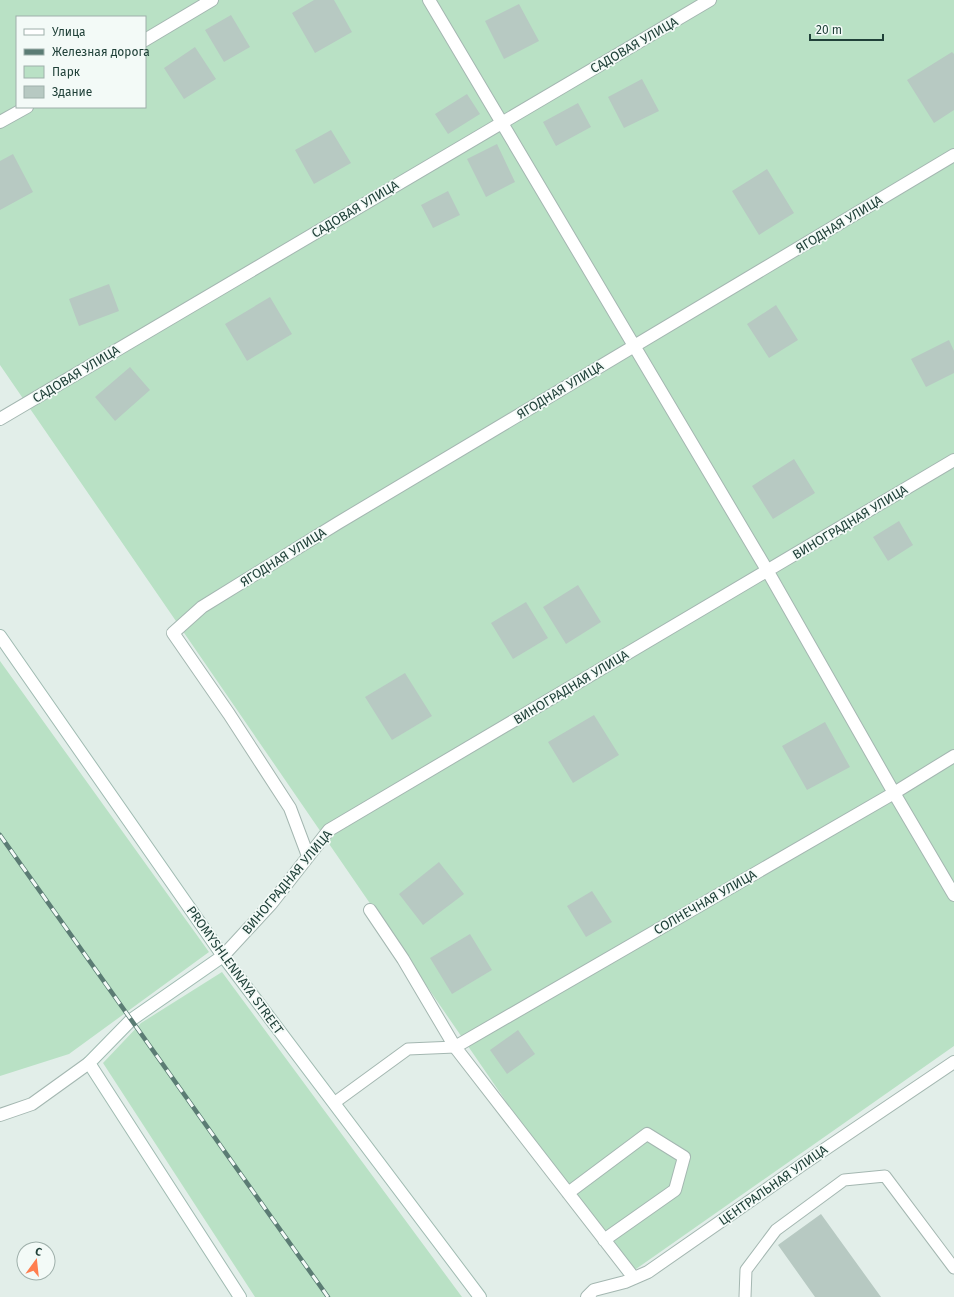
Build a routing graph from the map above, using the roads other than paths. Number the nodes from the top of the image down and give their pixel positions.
1 (212, 0) edge
2 (429, 0) edge
3 (710, 0) edge
4 (146, 39) edge
5 (25, 108) edge
6 (0, 122) edge
7 (502, 122) junction
8 (954, 155) edge
9 (633, 346) junction
10 (0, 419) edge
11 (954, 460) edge
12 (767, 570) junction
13 (0, 636) edge
14 (954, 756) edge
15 (894, 793) junction
16 (308, 856) junction
17 (954, 895) edge
18 (370, 910) dead end
19 (223, 956) junction
20 (455, 1047) junction
21 (954, 1062) edge
22 (89, 1064) junction
23 (334, 1103) junction
24 (0, 1115) edge
25 (568, 1193) junction
26 (604, 1240) junction
27 (954, 1268) edge
28 (634, 1278) junction
29 (240, 1297) edge
30 (480, 1297) edge
31 (587, 1297) edge
32 (744, 1297) edge

1 - 4 street
2 - 7 street
3 - 7 street, САДОВАЯ УЛИЦА
5 - 6 street
7 - 9 street
7 - 10 street, САДОВАЯ УЛИЦА
8 - 9 street, ЯГОДНАЯ УЛИЦА
9 - 12 street
9 - 16 street, ЯГОДНАЯ УЛИЦА
11 - 12 street, ВИНОГРАДНАЯ УЛИЦА
12 - 15 street
12 - 16 street, ВИНОГРАДНАЯ УЛИЦА
13 - 19 street, PROMYSHLENNAYA STREET
14 - 15 street, СОЛНЕЧНАЯ УЛИЦА
15 - 17 street
15 - 20 street, СОЛНЕЧНАЯ УЛИЦА
16 - 19 street, ВИНОГРАДНАЯ УЛИЦА
18 - 20 street
19 - 22 street, ВИНОГРАДНАЯ УЛИЦА
19 - 23 street, PROMYSHLENNAYA STREET
20 - 23 lane
20 - 25 street
21 - 28 street, ЦЕНТРАЛЬНАЯ УЛИЦА
22 - 24 street, ВИНОГРАДНАЯ УЛИЦА
22 - 29 street
23 - 30 street, PROMYSHLENNAYA STREET
25 - 26 street
25 - 26 street
26 - 28 street
27 - 32 lane
28 - 31 street, ЦЕНТРАЛЬНАЯ УЛИЦА

